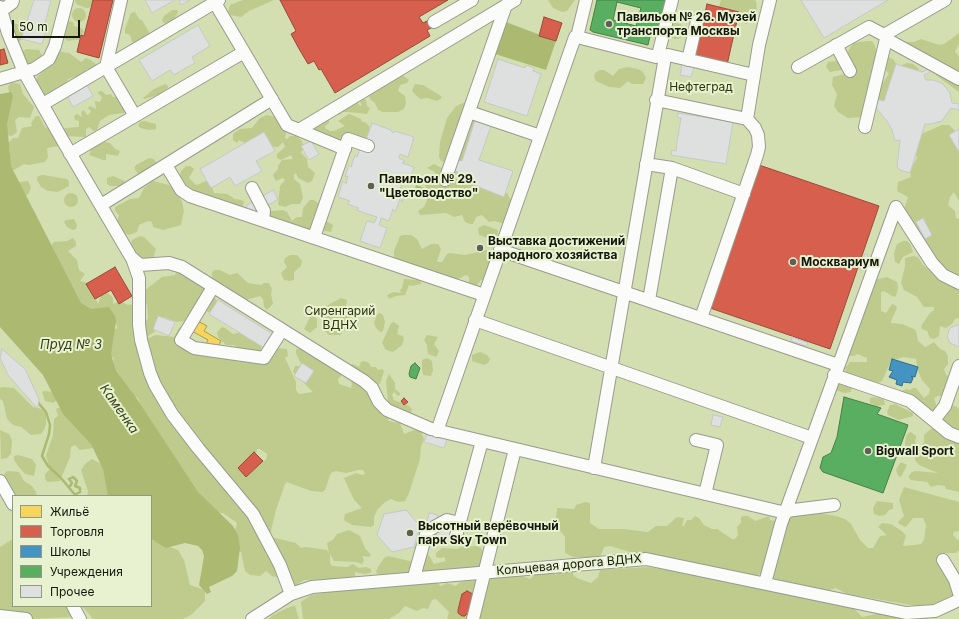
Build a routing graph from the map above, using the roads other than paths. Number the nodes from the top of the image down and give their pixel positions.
1 (13, 0) edge
2 (67, 0) edge
3 (121, 0) edge
4 (472, 0) edge
5 (586, 0) edge
6 (672, 0) edge
7 (770, 0) edge
8 (945, 0) edge
9 (217, 1) edge
10 (510, 2) edge
11 (0, 9) edge
12 (698, 21) dead end
13 (434, 22) dead end
14 (577, 37) junction
15 (885, 37) junction
16 (836, 45) junction
17 (244, 52) junction
18 (661, 56) junction
19 (688, 60) junction
20 (106, 67) junction
21 (798, 67) dead end
22 (850, 71) dead end
23 (24, 72) junction
24 (754, 75) junction
25 (0, 78) edge
26 (959, 79) edge
27 (272, 99) junction
28 (656, 100) junction
29 (43, 104) junction
30 (469, 112) junction
31 (135, 116) junction
32 (747, 119) junction
33 (865, 127) dead end
34 (299, 130) junction
35 (540, 136) junction
36 (368, 146) dead end
37 (345, 149) junction
38 (70, 154) junction
39 (646, 164) junction
40 (166, 165) junction
41 (672, 168) junction
42 (445, 180) dead end
43 (252, 188) dead end
44 (744, 194) junction
45 (100, 205) junction
46 (263, 220) junction
47 (314, 237) junction
48 (500, 250) junction
49 (131, 257) junction
50 (959, 283) edge
51 (213, 287) junction
52 (624, 292) junction
53 (484, 295) junction
54 (649, 300) junction
55 (701, 318) junction
56 (475, 320) junction
57 (282, 330) junction
58 (959, 366) edge
59 (611, 368) junction
60 (836, 370) junction
61 (934, 420) junction
62 (437, 431) junction
63 (959, 436) edge
64 (812, 438) junction
65 (696, 440) dead end
66 (482, 441) junction
67 (515, 449) junction
68 (594, 468) junction
69 (0, 482) edge
70 (705, 494) junction
71 (7, 501) edge
72 (834, 505) dead end
73 (786, 512) junction
74 (459, 523) junction
75 (456, 536) dead end
76 (943, 560) dead end
77 (485, 572) junction
78 (414, 578) junction
79 (765, 583) junction
80 (959, 593) edge
81 (291, 594) junction
82 (959, 600) edge
83 (74, 607) edge
84 (898, 612) junction
85 (0, 616) edge
86 (26, 619) edge
87 (80, 619) edge
88 (252, 619) edge
89 (473, 619) edge
90 (930, 619) edge

1 - 11 street
2 - 23 street
3 - 20 street
4 - 13 street
5 - 14 street
6 - 18 street
7 - 24 street
8 - 15 street
9 - 17 street
9 - 20 street
10 - 30 street
10 - 34 street
11 - 23 street
12 - 19 street
14 - 18 street
14 - 35 street
15 - 16 street
15 - 26 street
15 - 33 street
16 - 21 street
16 - 22 street
17 - 27 street
17 - 31 street
18 - 19 street
18 - 28 street
19 - 24 street
20 - 29 street
20 - 31 street
23 - 25 street
23 - 29 street
24 - 32 street
27 - 34 street
27 - 40 street
28 - 32 street
28 - 39 street
29 - 38 street
30 - 35 street
30 - 42 street
31 - 38 street
32 - 44 street
34 - 37 street
35 - 48 street
36 - 37 street
37 - 47 street
38 - 45 street
39 - 41 street
39 - 52 street
40 - 45 street
40 - 46 street
41 - 44 street
41 - 54 street
43 - 46 street
44 - 55 street
45 - 49 street
46 - 47 street
47 - 53 street
48 - 52 street
48 - 53 street
49 - 51 street
49 - 81 street
50 - 60 street
51 - 57 street
51 - 57 street
52 - 54 street
52 - 59 street
53 - 56 street
54 - 55 street
55 - 60 street
56 - 59 street
56 - 62 street
57 - 62 street
58 - 61 street
59 - 64 street
59 - 68 street
60 - 61 street
60 - 64 street
61 - 63 street
62 - 66 street
64 - 73 street
65 - 70 street
66 - 67 street
66 - 74 street
67 - 68 street
67 - 77 street
68 - 70 street
69 - 71 street
70 - 73 street
72 - 73 street
73 - 79 street
74 - 75 street
74 - 78 street
76 - 80 street
77 - 78 street, Кольцевая дорога ВДНХ
77 - 79 street, Кольцевая дорога ВДНХ
77 - 89 street
78 - 81 street, Кольцевая дорога ВДНХ
79 - 84 street, Кольцевая дорога ВДНХ
81 - 88 street, Кольцевая дорога ВДНХ
82 - 84 street, Кольцевая дорога ВДНХ
83 - 87 street
84 - 90 street
85 - 86 street

